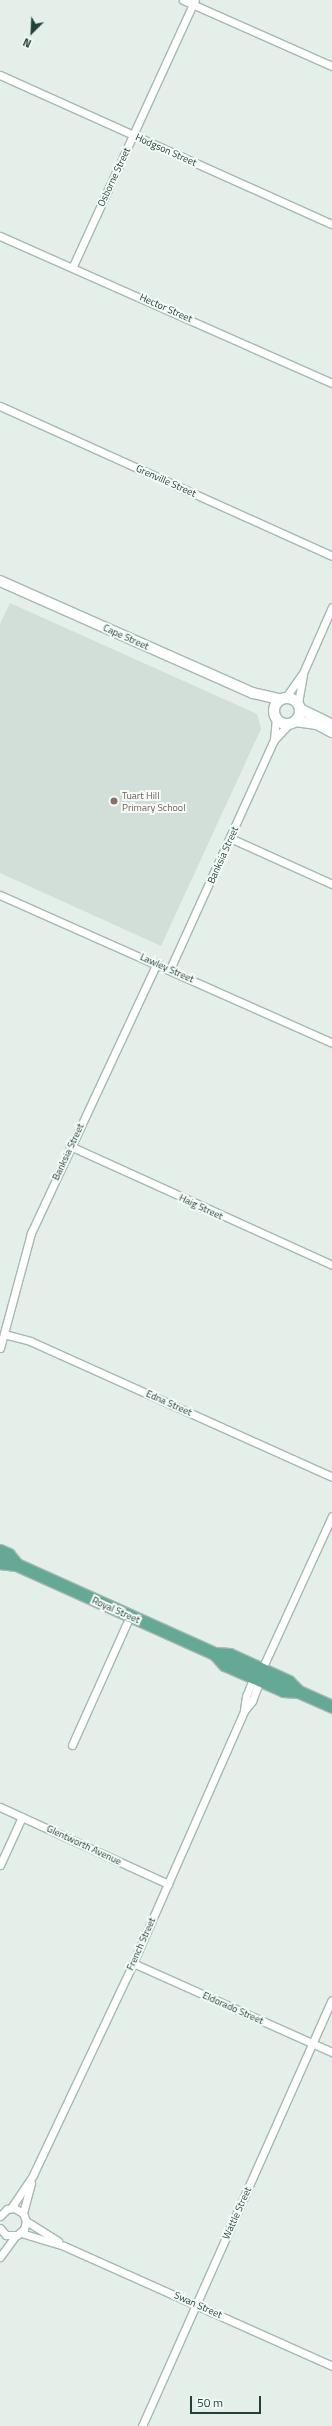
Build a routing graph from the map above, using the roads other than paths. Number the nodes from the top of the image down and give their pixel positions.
1 (183, 0) edge
2 (194, 2) edge
3 (332, 66) edge
4 (0, 75) edge
5 (133, 135) junction
6 (332, 224) edge
7 (0, 236) edge
8 (73, 266) junction
9 (332, 383) edge
10 (0, 406) edge
11 (332, 556) edge
12 (0, 581) edge
13 (332, 607) edge
14 (303, 673) junction
15 (253, 693) junction
16 (283, 698) junction
17 (299, 706) junction
18 (275, 715) junction
19 (292, 722) junction
20 (332, 724) edge
21 (332, 732) edge
22 (274, 740) junction
23 (230, 838) junction
24 (332, 884) edge
25 (0, 895) edge
26 (157, 963) junction
27 (170, 969) junction
28 (332, 1043) edge
29 (70, 1146) junction
30 (332, 1265) edge
31 (4, 1334) junction
32 (0, 1348) edge
33 (332, 1477) edge
34 (332, 1516) edge
35 (0, 1551) edge
36 (0, 1563) edge
37 (18, 1565) junction
38 (130, 1616) junction
39 (259, 1676) junction
40 (332, 1707) edge
41 (72, 1745) dead end
42 (0, 1807) edge
43 (22, 1817) junction
44 (0, 1865) edge
45 (168, 1884) junction
46 (133, 1963) junction
47 (332, 2000) edge
48 (312, 2043) junction
49 (332, 2052) edge
50 (33, 2175) junction
51 (4, 2211) edge
52 (25, 2217) junction
53 (1, 2230) edge
54 (18, 2234) junction
55 (0, 2240) edge
56 (64, 2246) junction
57 (0, 2257) edge
58 (196, 2304) junction
59 (332, 2366) edge
60 (142, 2426) edge

1 - 2 street
2 - 3 street
2 - 5 street, Osborne Street
4 - 5 street, Hodgson Street
5 - 6 street, Hodgson Street
5 - 8 street, Osborne Street
7 - 8 street, Hector Street
8 - 9 street, Hector Street
10 - 11 street, Grenville Street
12 - 15 street, Cape Street
13 - 14 street
14 - 16 street
14 - 17 street
15 - 16 street, Cape Street
15 - 18 street, Cape Street
16 - 17 street, Cape Street
16 - 18 street
17 - 19 street
17 - 20 street, Cape Street
18 - 19 street, Cape Street
18 - 22 street, Banksia Street
19 - 21 street, Cape Street
19 - 22 street, Banksia Street
22 - 23 street, Banksia Street
23 - 24 street
23 - 27 street, Banksia Street
25 - 26 street, Lawley Street
26 - 27 street, Lawley Street
26 - 29 street, Banksia Street
27 - 28 street, Lawley Street
29 - 30 street, Haig Street
29 - 31 street, Banksia Street
31 - 32 street, Banksia Street
31 - 33 street, Edna Street
34 - 39 street, French Street
35 - 37 main road, Royal Street
36 - 37 main road, Royal Street
37 - 38 main road, Royal Street
38 - 39 main road, Royal Street
38 - 41 street
39 - 40 main road, Royal Street
39 - 45 street, French Street
42 - 43 street, Glentworth Avenue
43 - 44 street
43 - 45 street, Glentworth Avenue
45 - 46 street, French Street
46 - 48 street, Eldorado Street
46 - 50 street, French Street
47 - 48 street, Wattle Street
48 - 49 street, Eldorado Street
48 - 58 street, Wattle Street
50 - 51 street, French Street
50 - 52 street, French Street
51 - 52 street, Swan Street
52 - 54 street, French Street
52 - 56 street, Swan Street
53 - 54 street, Swan Street
53 - 55 street
54 - 56 street, Swan Street
54 - 57 street
56 - 58 street, Swan Street
58 - 59 street, Swan Street
58 - 60 street, Wattle Street

